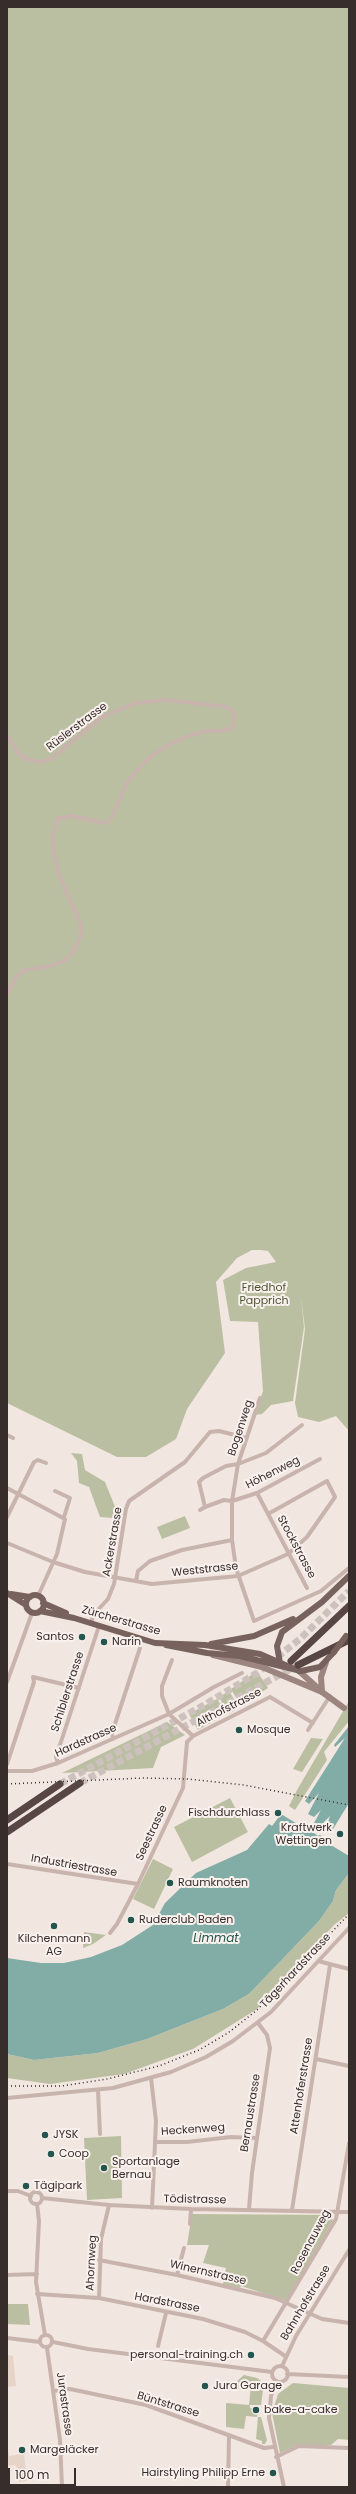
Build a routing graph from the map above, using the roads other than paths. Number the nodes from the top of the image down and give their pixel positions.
1 (7, 735) edge
2 (7, 995) edge
3 (260, 1398) dead end
4 (302, 1425) dead end
5 (7, 1435) edge
6 (13, 1438) dead end
7 (247, 1438) junction
8 (320, 1459) dead end
9 (46, 1463) dead end
10 (238, 1464) junction
11 (327, 1481) joint
12 (7, 1488) edge
13 (55, 1491) dead end
14 (257, 1493) junction
15 (17, 1494) junction
16 (232, 1501) junction
17 (9, 1506) edge
18 (205, 1507) junction
19 (200, 1510) dead end
20 (268, 1514) junction
21 (7, 1517) edge
22 (64, 1517) junction
23 (232, 1540) junction
24 (7, 1543) edge
25 (288, 1554) junction
26 (53, 1562) junction
27 (349, 1568) edge
28 (238, 1576) junction
29 (349, 1576) edge
30 (116, 1578) junction
31 (136, 1581) junction
32 (307, 1588) dead end
33 (8, 1594) edge
34 (38, 1596) junction
35 (30, 1597) junction
36 (44, 1603) junction
37 (26, 1605) junction
38 (349, 1606) edge
39 (40, 1611) junction
40 (32, 1613) junction
41 (307, 1613) junction
42 (74, 1618) junction
43 (90, 1623) junction
44 (99, 1626) junction
45 (348, 1636) edge
46 (163, 1644) junction
47 (205, 1645) junction
48 (140, 1648) dead end
49 (207, 1653) junction
50 (172, 1660) dead end
51 (279, 1661) junction
52 (291, 1661) tunnel mouth
53 (326, 1662) junction
54 (284, 1668) junction
55 (299, 1668) junction
56 (242, 1673) dead end
57 (295, 1679) junction
58 (7, 1682) edge
59 (79, 1688) junction
60 (322, 1692) junction
61 (330, 1696) dead end
62 (349, 1711) edge
63 (169, 1714) junction
64 (313, 1723) junction
65 (308, 1730) dead end
66 (193, 1736) junction
67 (113, 1739) junction
68 (58, 1763) junction
69 (7, 1764) edge
70 (7, 1771) edge
71 (80, 1783) tunnel mouth
72 (60, 1784) tunnel mouth
73 (7, 1820) edge
74 (7, 1832) edge
75 (7, 1864) edge
76 (138, 1884) junction
77 (349, 1928) edge
78 (110, 1933) dead end
79 (318, 1961) junction
80 (330, 1965) junction
81 (349, 1970) edge
82 (258, 2023) junction
83 (316, 2060) junction
84 (349, 2066) edge
85 (151, 2078) junction
86 (98, 2090) junction
87 (7, 2098) edge
88 (100, 2134) dead end
89 (256, 2138) junction
90 (155, 2142) junction
91 (349, 2143) edge
92 (7, 2191) edge
93 (31, 2196) junction
94 (42, 2198) junction
95 (37, 2204) junction
96 (109, 2205) junction
97 (152, 2208) junction
98 (191, 2209) junction
99 (249, 2210) junction
100 (292, 2210) junction
101 (338, 2210) junction
102 (349, 2212) edge
103 (190, 2224) dead end
104 (184, 2248) dead end
105 (349, 2250) edge
106 (99, 2260) junction
107 (37, 2274) junction
108 (7, 2275) edge
109 (177, 2275) junction
110 (37, 2294) junction
111 (100, 2298) junction
112 (288, 2302) junction
113 (166, 2313) junction
114 (310, 2313) junction
115 (349, 2323) edge
116 (45, 2335) junction
117 (7, 2338) edge
118 (263, 2341) junction
119 (40, 2342) junction
120 (53, 2342) junction
121 (158, 2346) dead end
122 (47, 2348) junction
123 (285, 2356) junction
124 (282, 2366) junction
125 (272, 2372) junction
126 (287, 2374) junction
127 (349, 2377) edge
128 (277, 2381) junction
129 (54, 2391) junction
130 (229, 2435) junction
131 (273, 2447) junction
132 (349, 2448) edge
133 (276, 2457) junction
134 (26, 2487) edge
135 (31, 2487) edge
136 (62, 2487) edge
137 (228, 2487) edge
138 (284, 2487) edge

1 - 2 street, Rüslerstrasse
3 - 7 street, Bogenweg
4 - 10 street
5 - 6 street
7 - 10 street, Bogenweg
7 - 30 street, Ackerstrasse
8 - 14 street, Höhenweg
9 - 15 street
10 - 16 street, Bogenweg
10 - 18 street
11 - 20 street, Stockstrasse
11 - 25 street, Weststrasse
12 - 15 street
13 - 22 street
14 - 16 street, Höhenweg
14 - 20 street, Stockstrasse
15 - 17 street
15 - 22 street
16 - 18 street, Höhenweg
16 - 23 street, Bogenweg
17 - 21 street
18 - 19 street, Höhenweg
20 - 25 street, Stockstrasse
22 - 26 street
23 - 28 street, Bogenweg
23 - 31 street
24 - 26 street, Weststrasse
25 - 28 street, Weststrasse
25 - 32 street, Stockstrasse
26 - 30 street, Weststrasse
26 - 34 street
27 - 28 street, Bogenweg
28 - 31 street, Weststrasse
29 - 41 main road
30 - 31 street, Weststrasse
30 - 43 street, Ackerstrasse
33 - 35 main road
33 - 37 main road
34 - 35 main road
34 - 36 main road
35 - 37 main road
36 - 39 main road
36 - 42 main road, Zürcherstrasse
37 - 40 main road
38 - 52 highway
39 - 40 main road
39 - 42 main road, Zürcherstrasse
40 - 58 street
41 - 47 main road
41 - 51 main road
42 - 43 main road, Zürcherstrasse
43 - 44 main road, Zürcherstrasse
44 - 46 main road, Zürcherstrasse
44 - 59 street, Schiblerstrasse
45 - 53 main road, bridge
45 - 55 highway
46 - 47 main road, Zürcherstrasse
46 - 49 main road, Zürcherstrasse
47 - 51 main road, Zürcherstrasse
48 - 67 street
49 - 54 main road, Zürcherstrasse
49 - 57 main road, Zürcherstrasse
50 - 63 street
51 - 54 main road
51 - 55 main road, Zürcherstrasse
53 - 55 main road
53 - 60 main road
54 - 55 main road, Zürcherstrasse
54 - 57 main road
55 - 60 main road, Zürcherstrasse
56 - 63 street, Hardstrasse
57 - 60 main road, Zürcherstrasse
59 - 68 street, Schiblerstrasse
59 - 69 street
60 - 62 main road, bridge
61 - 64 street
63 - 66 street
63 - 67 street, Hardstrasse
64 - 65 street
64 - 66 street, Althofstrasse
66 - 76 street, Seestrasse
67 - 68 street, Hardstrasse
68 - 70 street, Hardstrasse
71 - 74 highway
72 - 73 highway
75 - 76 street, Industriestrasse
76 - 78 street, Seestrasse
77 - 79 street, Tägerhardstrasse
79 - 80 street
79 - 82 street, Tägerhardstrasse
80 - 81 street
80 - 83 street, Attenhoferstrasse
82 - 85 street, Tägerhardstrasse
82 - 89 street, Bernaustrasse
83 - 84 street
83 - 100 street, Attenhoferstrasse
85 - 86 street, Tägerhardstrasse
85 - 90 street
86 - 87 street, Tägerhardstrasse
86 - 88 street
89 - 90 street, Heckenweg
89 - 99 street, Bernaustrasse
90 - 97 street
91 - 101 street, Rosenauweg
92 - 93 street
93 - 94 street, Tödistrasse
93 - 95 street
94 - 95 street
94 - 96 street, Tödistrasse
95 - 107 street
96 - 97 street, Tödistrasse
96 - 106 street, Ahornweg
97 - 98 street, Tödistrasse
98 - 99 street, Tödistrasse
98 - 103 street
99 - 100 street, Tödistrasse
100 - 101 street, Tödistrasse
101 - 102 street, Tödistrasse
101 - 112 street, Rosenauweg
104 - 109 street
105 - 114 street, Bahnhofstrasse
106 - 109 street, Winernstrasse
106 - 111 street, Ahornweg
107 - 108 street
107 - 110 street
109 - 112 street, Winernstrasse
110 - 111 street, Hardstrasse
110 - 116 street
111 - 113 street, Hardstrasse
112 - 114 street, Winernstrasse
112 - 118 street, Rosenauweg
113 - 118 street, Hardstrasse
113 - 121 street
114 - 115 street, Winernstrasse
114 - 123 street, Bahnhofstrasse
116 - 119 street
116 - 120 street
117 - 119 street
118 - 123 street, Hardstrasse
119 - 122 street
120 - 122 street
120 - 125 street
122 - 129 street, Jurastrasse
123 - 124 street, Bahnhofstrasse
124 - 125 street
124 - 126 street
125 - 128 street
126 - 127 street
126 - 128 street
128 - 131 street
129 - 130 street, Büntstrasse
129 - 136 street, Jurastrasse
130 - 131 street, Büntstrasse
130 - 137 street
131 - 133 street
132 - 133 street
133 - 138 street
134 - 135 street

